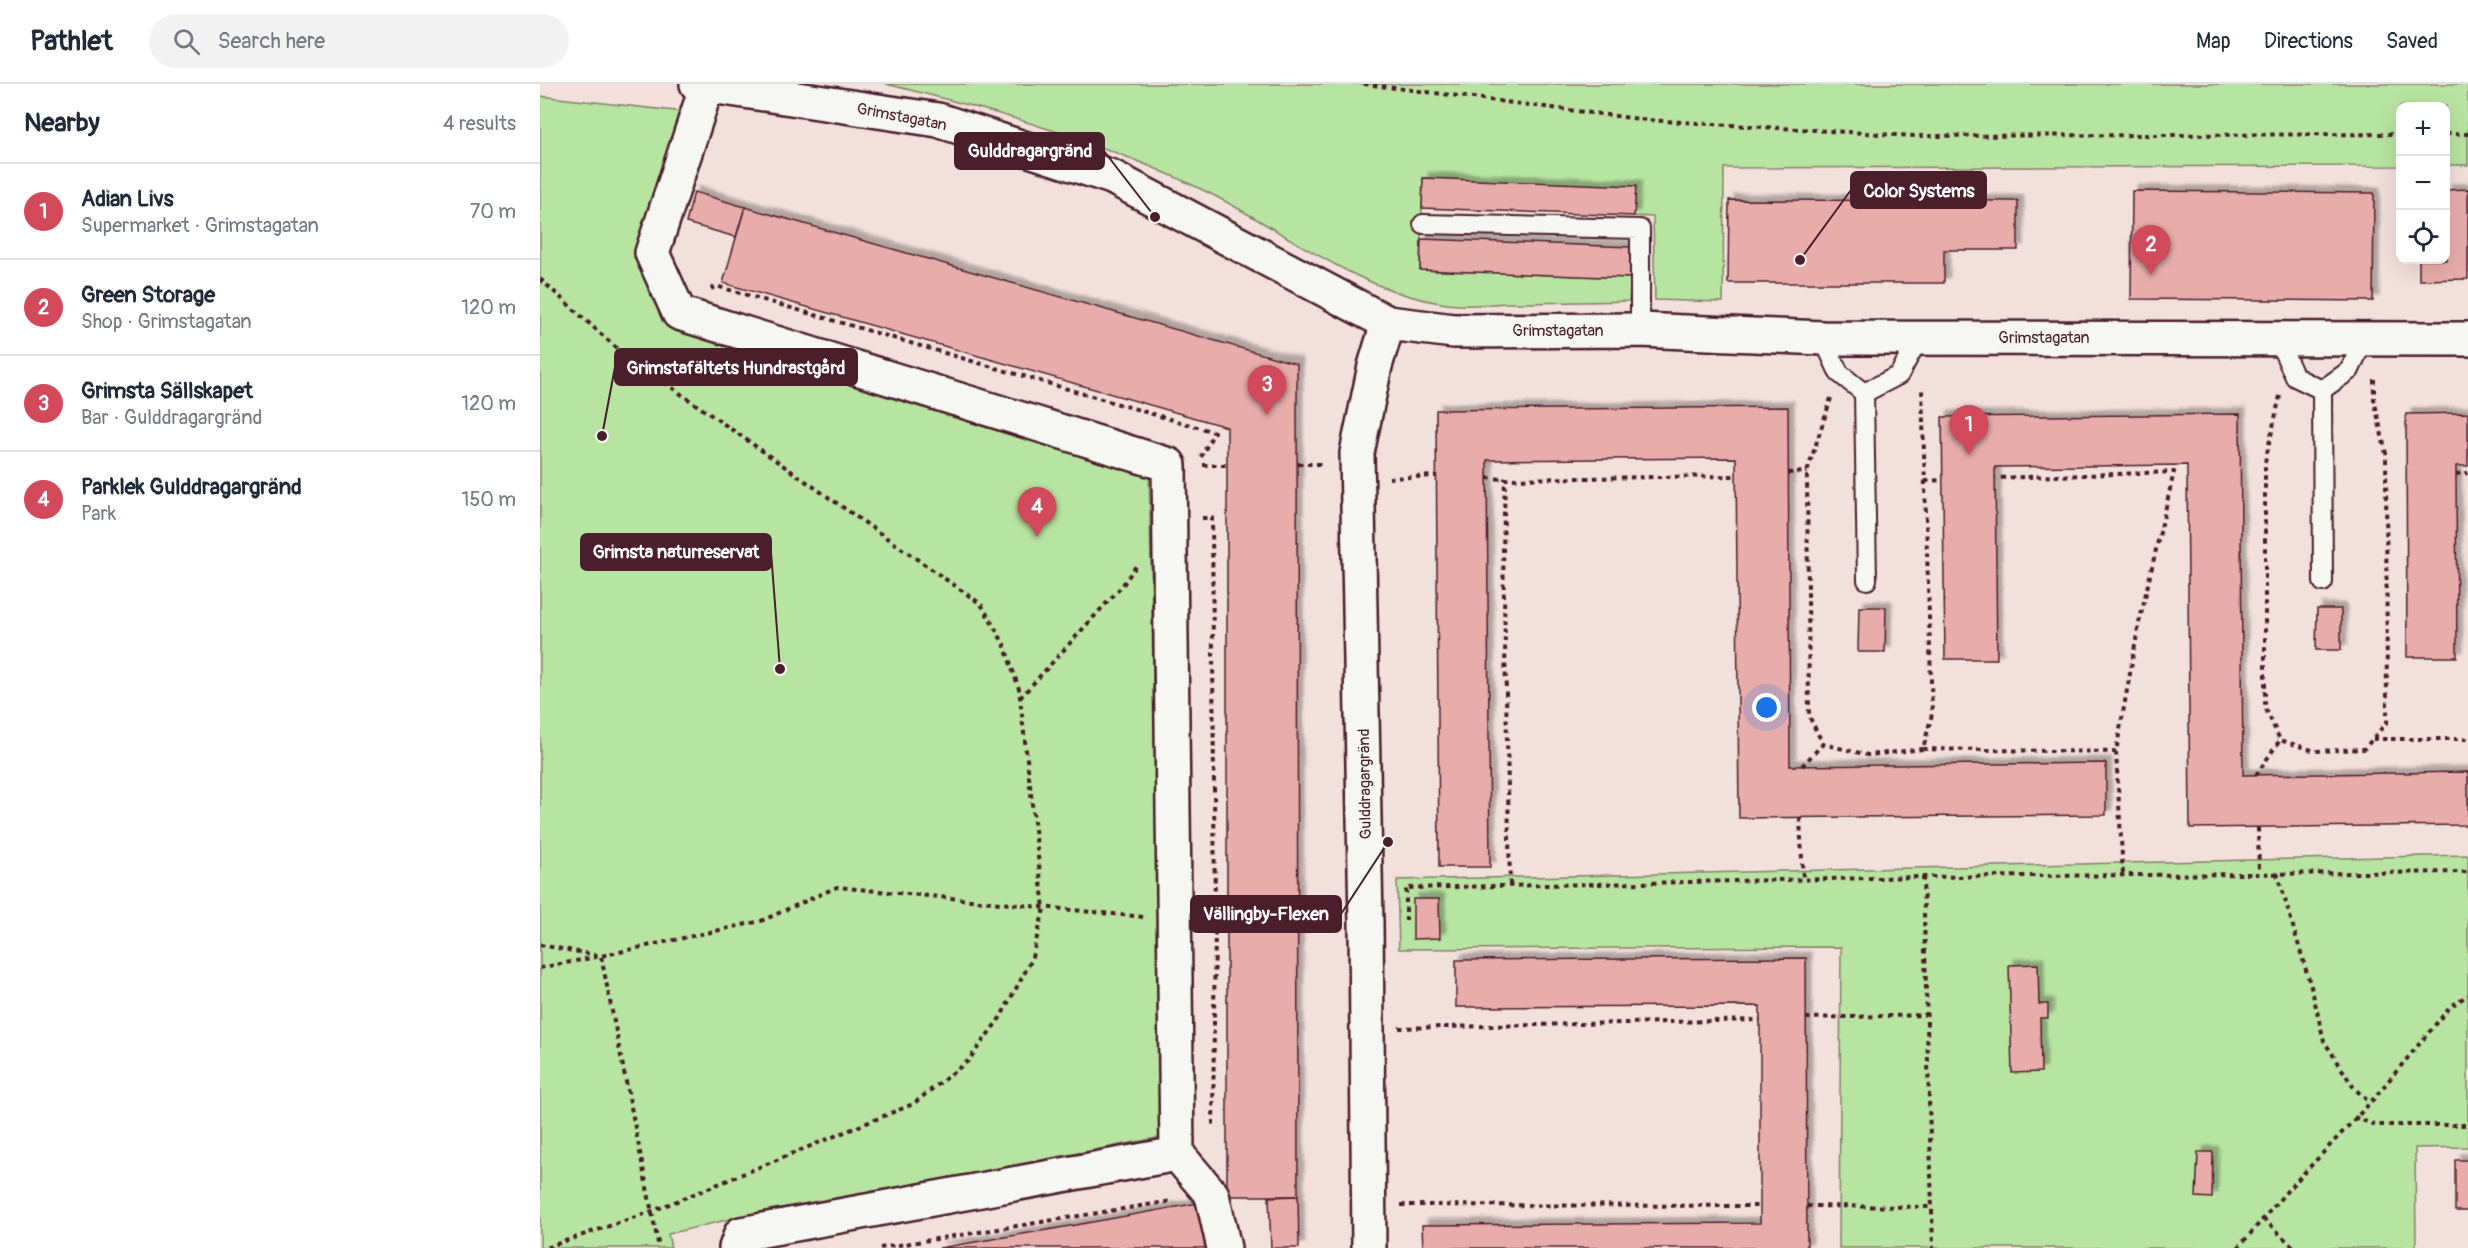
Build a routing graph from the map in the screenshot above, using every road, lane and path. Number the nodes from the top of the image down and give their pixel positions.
1 (1364, 84) edge
2 (702, 85) edge
3 (2450, 134) edge
4 (2468, 134) edge
5 (2396, 135) edge
6 (1423, 224) dead end
7 (540, 279) edge
8 (680, 313) junction
9 (1388, 323) junction
10 (1640, 330) junction
11 (1920, 336) junction
12 (1823, 338) junction
13 (2277, 338) junction
14 (2364, 338) junction
15 (2468, 339) edge
16 (2322, 390) junction
17 (1864, 393) junction
18 (1298, 464) dead end
19 (1197, 465) dead end
20 (1345, 472) junction
21 (1807, 472) dead end
22 (1788, 473) dead end
23 (2468, 473) edge
24 (2456, 474) dead end
25 (1437, 476) dead end
26 (1736, 476) dead end
27 (1488, 478) dead end
28 (1995, 478) dead end
29 (1505, 479) junction
30 (1943, 480) dead end
31 (1924, 481) dead end
32 (1183, 520) junction
33 (1867, 580) dead end
34 (2323, 582) dead end
35 (1020, 699) junction
36 (2373, 739) dead end
37 (2468, 739) edge
38 (2280, 740) dead end
39 (1823, 744) dead end
40 (1923, 749) dead end
41 (2116, 752) junction
42 (1802, 766) dead end
43 (2256, 775) dead end
44 (1800, 818) dead end
45 (2258, 828) dead end
46 (2468, 872) edge
47 (2259, 873) junction
48 (2277, 873) junction
49 (2122, 874) junction
50 (1923, 877) junction
51 (1803, 879) junction
52 (1510, 885) junction
53 (1044, 909) junction
54 (1174, 919) junction
55 (1215, 920) junction
56 (1227, 920) dead end
57 (1298, 921) dead end
58 (1338, 921) dead end
59 (1406, 921) dead end
60 (540, 945) edge
61 (601, 957) junction
62 (540, 968) edge
63 (2468, 995) edge
64 (1927, 1016) junction
65 (1806, 1018) dead end
66 (1760, 1020) dead end
67 (1368, 1029) junction
68 (2370, 1102) junction
69 (2355, 1117) junction
70 (2468, 1125) edge
71 (1212, 1135) dead end
72 (1177, 1154) junction
73 (1212, 1195) junction
74 (1370, 1205) junction
75 (1760, 1206) dead end
76 (1807, 1206) dead end
77 (1932, 1207) junction
78 (651, 1212) junction
79 (2263, 1219) junction
80 (545, 1248) edge
81 (659, 1248) edge
82 (736, 1248) edge
83 (880, 1248) edge
84 (1224, 1248) edge
85 (1369, 1248) edge
86 (1933, 1248) edge
87 (2238, 1248) edge
88 (2295, 1248) edge

1 - 5 path
2 - 8 street
2 - 9 street, Grimstagatan
3 - 4 path
6 - 10 lane
7 - 35 path
8 - 19 path
8 - 32 street
9 - 10 street, Grimstagatan
9 - 20 street, Gulddragargränd
10 - 12 street, Grimstagatan
11 - 12 street, Grimstagatan
11 - 13 street, Grimstagatan
11 - 17 lane
12 - 17 lane
13 - 14 street, Grimstagatan
13 - 16 lane
14 - 15 street, Grimstagatan
14 - 16 lane
16 - 34 lane
17 - 33 lane
18 - 20 path
20 - 25 path
20 - 67 street, Gulddragargränd
21 - 22 path
23 - 24 path
26 - 29 path
27 - 29 path
28 - 41 path
29 - 52 path
30 - 31 path
32 - 35 path
32 - 54 street
32 - 55 path
35 - 53 path
36 - 37 path
38 - 43 path
39 - 42 path
40 - 41 path
41 - 49 path
44 - 51 path
45 - 47 path
46 - 48 path
47 - 48 path
47 - 49 path
48 - 68 path
49 - 50 path
50 - 51 path
50 - 64 path
51 - 52 path
52 - 59 path
53 - 54 path
53 - 61 path
53 - 78 path
54 - 55 path
54 - 72 street
55 - 56 path
55 - 71 path
57 - 58 path
60 - 61 path
61 - 62 path
61 - 78 path
63 - 68 path
64 - 65 path
64 - 77 path
66 - 67 path
67 - 74 street, Gulddragargränd
68 - 69 path
69 - 70 path
69 - 79 path
72 - 73 street
72 - 82 street
73 - 83 path
73 - 84 street
74 - 75 path
74 - 85 street, Gulddragargränd
76 - 77 path
77 - 86 path
78 - 80 path
78 - 81 path
79 - 87 path
79 - 88 path

